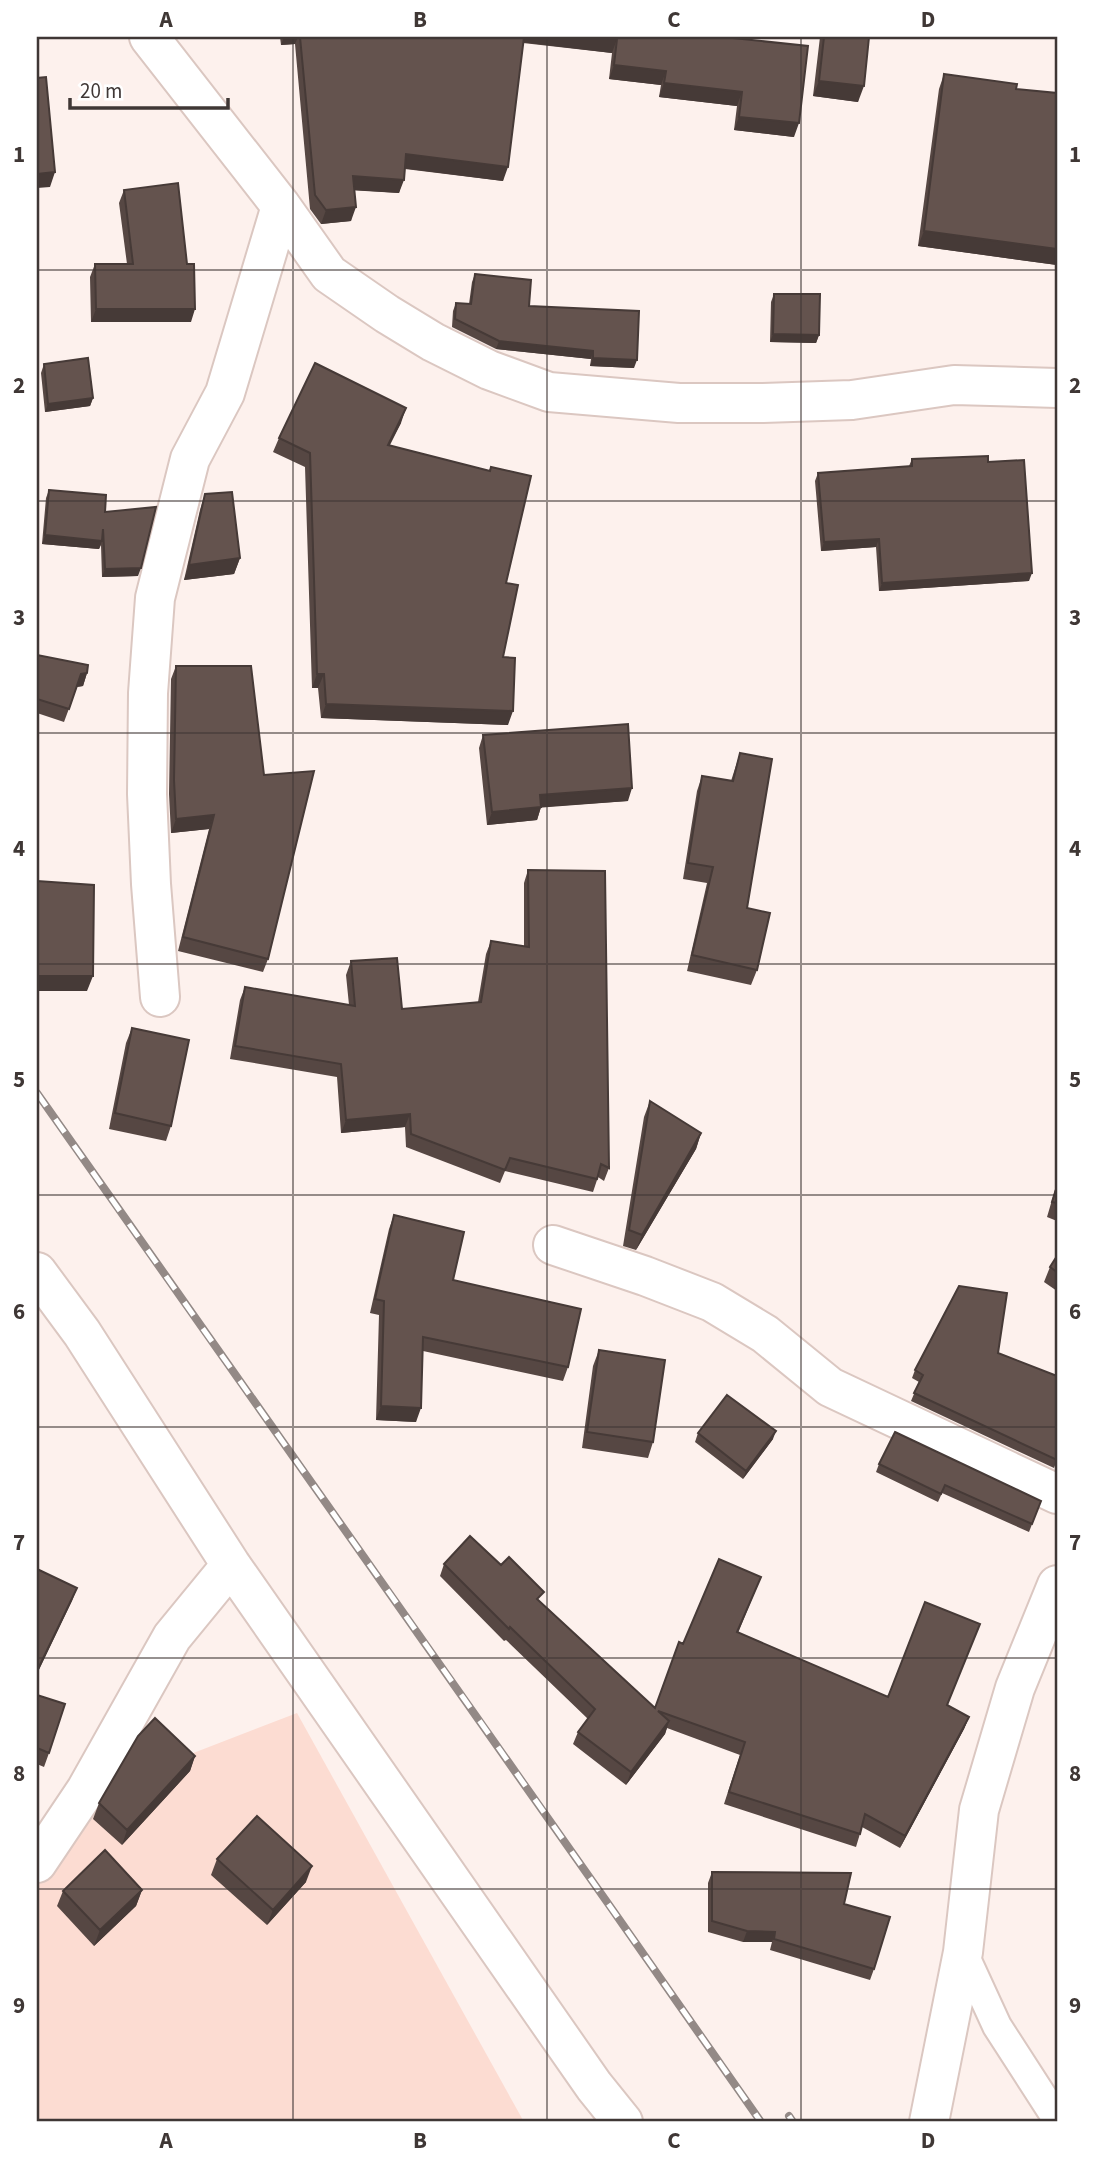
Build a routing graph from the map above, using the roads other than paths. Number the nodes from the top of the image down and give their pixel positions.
1 (149, 37) edge
2 (281, 206) junction
3 (1057, 388) edge
4 (160, 997) dead end
5 (553, 1245) dead end
6 (37, 1272) edge
7 (1057, 1494) edge
8 (230, 1565) junction
9 (1057, 1585) edge
10 (37, 1863) edge
11 (963, 1952) junction
12 (1057, 2119) edge
13 (623, 2122) edge
14 (929, 2122) edge

1 - 2 street
2 - 3 street
2 - 4 street
5 - 7 street
6 - 8 street
8 - 10 street
8 - 13 street
9 - 11 street
11 - 12 lane
11 - 14 street

